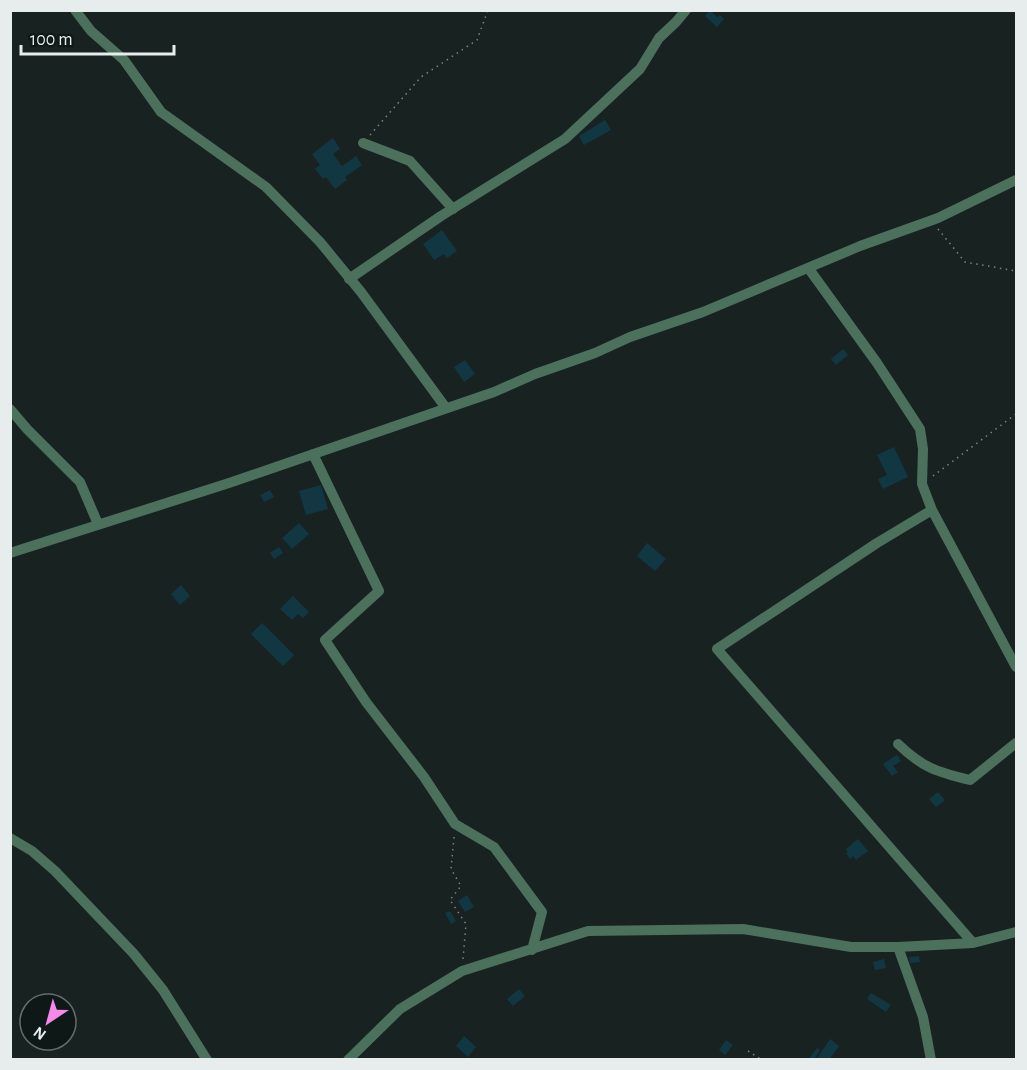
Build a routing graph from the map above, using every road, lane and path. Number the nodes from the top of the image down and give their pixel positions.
1 (75, 10) edge
2 (488, 10) edge
3 (686, 10) edge
4 (363, 143) joint
5 (1017, 180) edge
6 (453, 209) junction
7 (931, 221) junction
8 (809, 269) junction
9 (1017, 271) edge
10 (349, 279) junction
11 (446, 408) junction
12 (10, 409) edge
13 (1017, 414) edge
14 (313, 454) junction
15 (922, 484) junction
16 (932, 510) junction
17 (98, 524) junction
18 (10, 553) edge
19 (1017, 667) edge
20 (1017, 743) edge
21 (898, 744) dead end
22 (454, 824) junction
23 (10, 838) edge
24 (1017, 932) edge
25 (973, 943) junction
26 (898, 947) junction
27 (532, 950) junction
28 (462, 971) junction
29 (748, 1051) dead end
30 (207, 1059) edge
31 (348, 1059) edge
32 (762, 1059) edge
33 (931, 1059) edge

1 - 10 street
2 - 4 path
3 - 6 street
4 - 6 street
5 - 7 street
6 - 10 street
7 - 8 street
7 - 9 path
8 - 11 street
8 - 15 street
10 - 11 street
11 - 14 street
12 - 17 street
13 - 15 path
14 - 17 street
14 - 22 street
15 - 16 street
16 - 19 street
16 - 25 street
17 - 18 street
20 - 21 street
22 - 27 street
22 - 28 path
23 - 30 street
24 - 25 street
25 - 26 street
26 - 27 street
26 - 33 street
27 - 28 street
28 - 31 street
29 - 32 path

